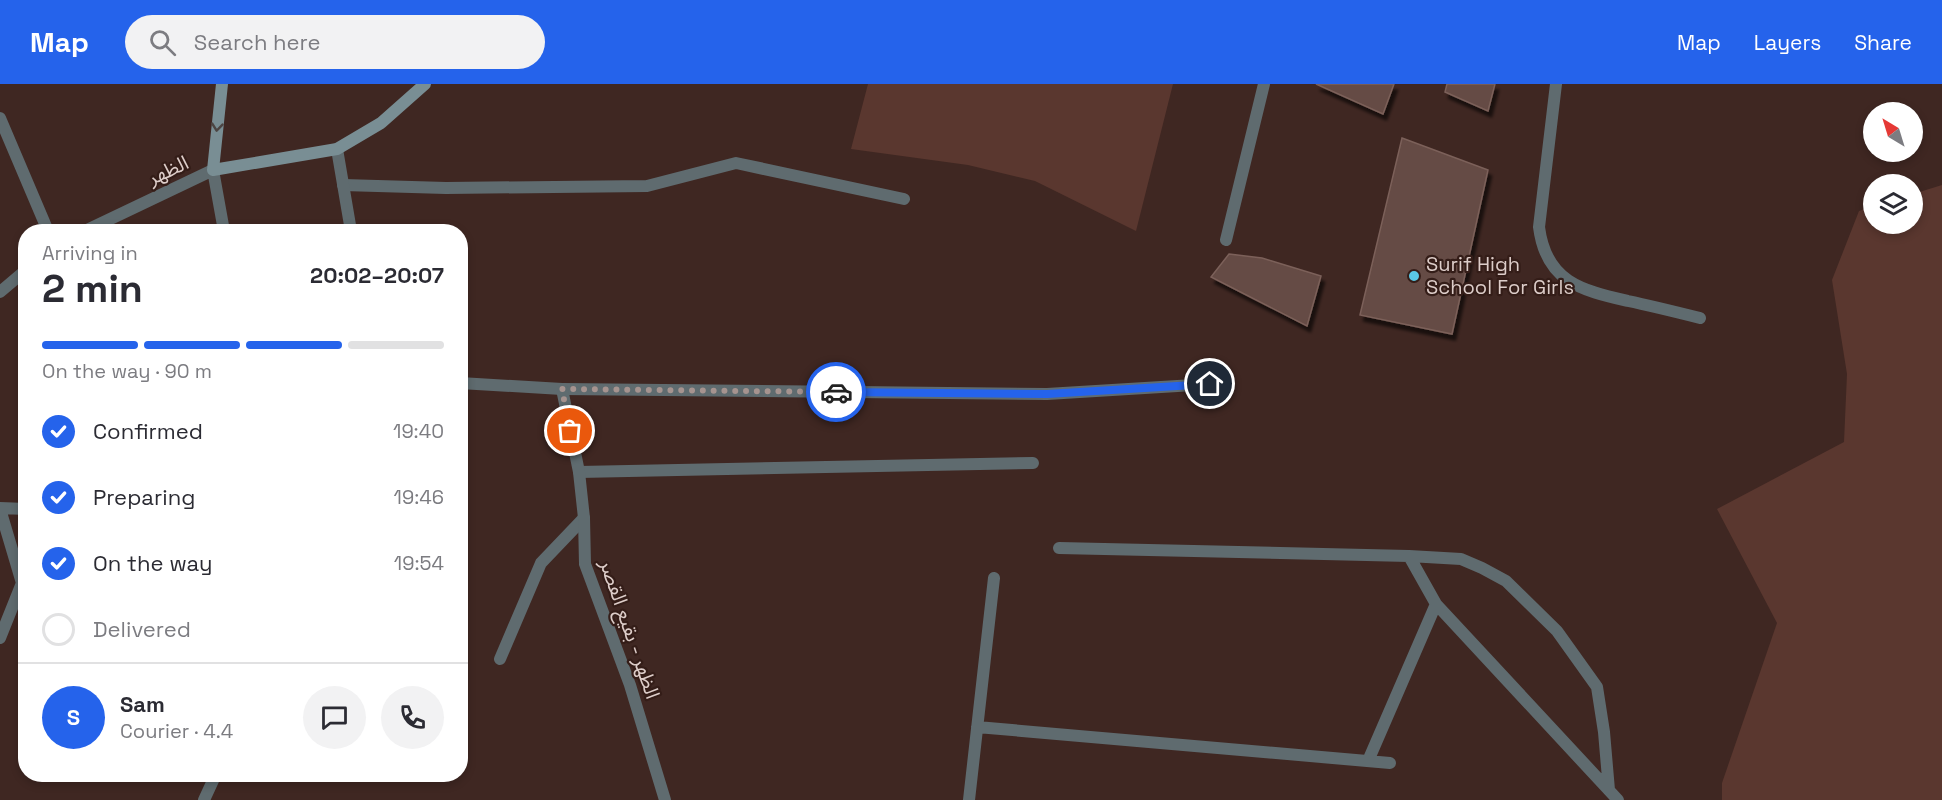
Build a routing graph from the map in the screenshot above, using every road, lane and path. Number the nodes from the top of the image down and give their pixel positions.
1 (222, 84) edge
2 (425, 84) edge
3 (1264, 84) edge
4 (1556, 84) edge
5 (0, 118) edge
6 (337, 149) junction
7 (213, 170) junction
8 (343, 185) junction
9 (904, 199) dead end
10 (45, 224) edge
11 (100, 224) edge
12 (223, 224) edge
13 (350, 224) edge
14 (1226, 240) dead end
15 (18, 277) edge
16 (0, 292) edge
17 (1700, 318) dead end
18 (468, 383) edge
19 (1210, 384) dead end
20 (562, 389) junction
21 (1033, 463) dead end
22 (579, 472) junction
23 (0, 508) edge
24 (18, 509) edge
25 (584, 518) junction
26 (1059, 548) dead end
27 (1408, 556) junction
28 (18, 569) edge
29 (994, 578) dead end
30 (18, 593) edge
31 (1436, 604) junction
32 (0, 638) edge
33 (500, 659) dead end
34 (977, 726) junction
35 (1368, 761) junction
36 (1390, 763) dead end
37 (212, 782) edge
38 (1609, 790) junction
39 (204, 800) edge
40 (665, 800) edge
41 (969, 800) edge
42 (1618, 800) edge

1 -> 7 main road
2 - 6 main road
3 - 14 street
4 - 17 street
5 - 10 street
6 - 7 main road
6 - 8 street
7 - 11 street, الظهر
7 - 12 street, الظهر
8 - 9 street
8 - 13 street
15 - 16 street
18 - 20 street
19 - 20 street
20 - 22 street, الظهر - بقيع القصر
21 - 22 street
22 - 25 street, الظهر - بقيع القصر
23 - 24 street
23 - 28 street
25 - 33 street
25 - 40 street, الظهر - بقيع القصر
26 - 27 street
27 - 31 street
27 - 38 street
29 - 34 street
30 - 32 street
31 - 35 street
31 - 38 street
34 - 35 street
34 - 41 street
35 - 36 street
37 - 39 street
38 - 42 street

